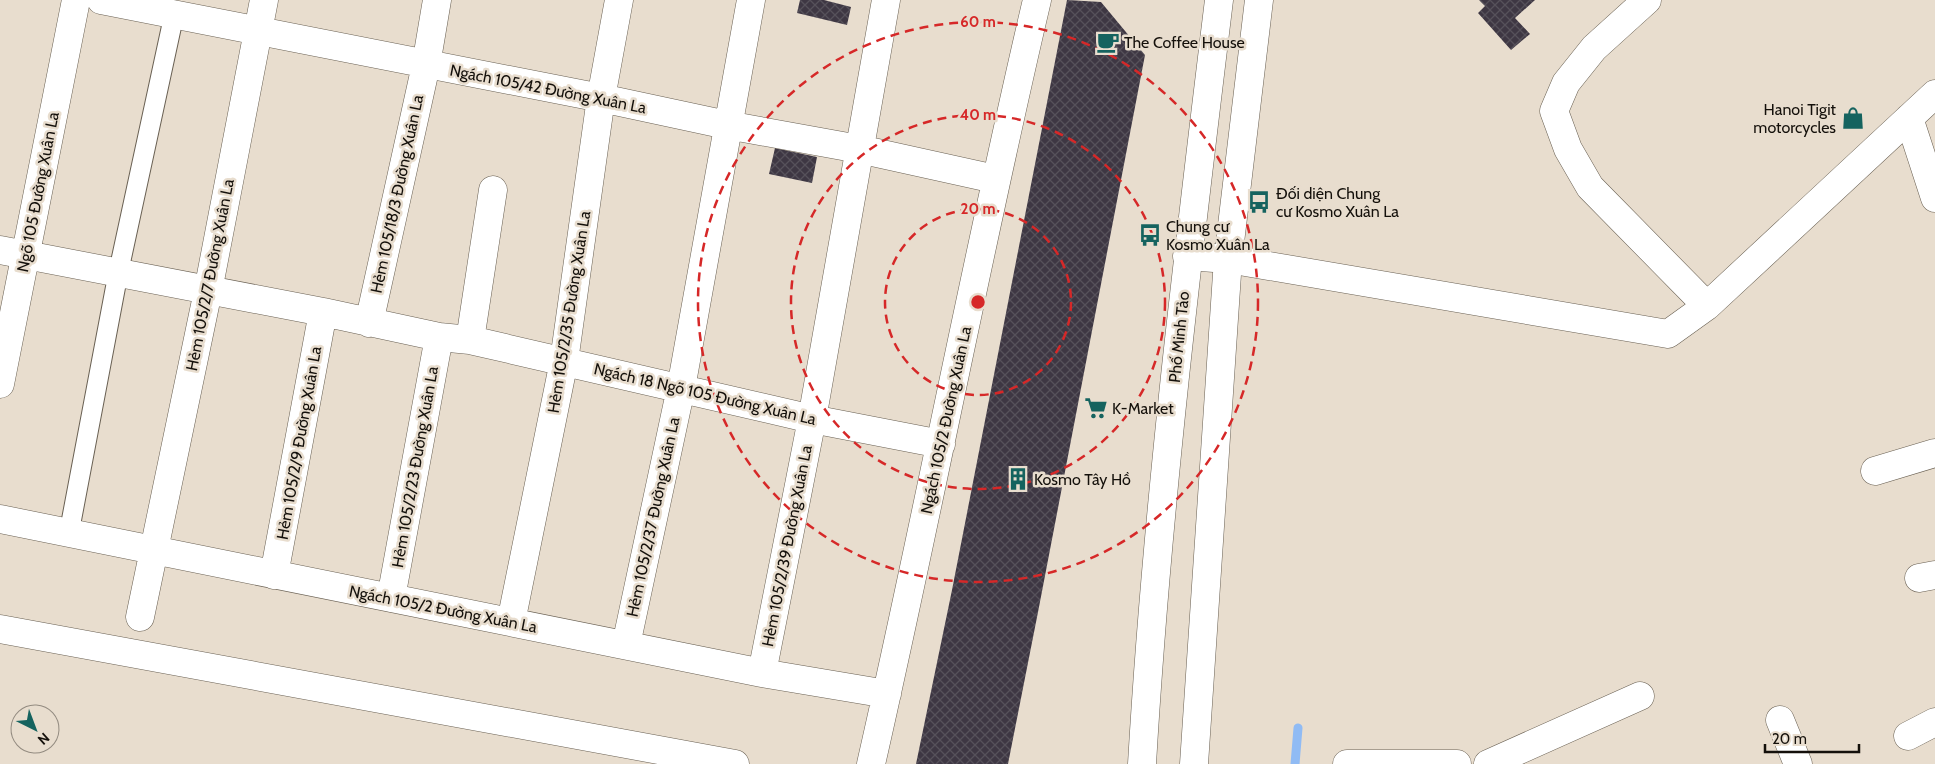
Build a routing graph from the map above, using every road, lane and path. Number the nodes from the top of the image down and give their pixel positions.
1 (76, 0) edge
2 (101, 0) edge
3 (264, 0) edge
4 (437, 0) edge
5 (619, 0) edge
6 (751, 0) edge
7 (886, 0) edge
8 (1037, 0) edge
9 (1219, 0) edge
10 (1258, 0) edge
11 (1647, 0) edge
12 (174, 15) junction
13 (258, 31) junction
14 (426, 65) junction
15 (1935, 94) edge
16 (602, 98) junction
17 (1909, 118) junction
18 (727, 125) junction
19 (859, 149) junction
20 (995, 179) junction
21 (493, 190) dead end
22 (1935, 198) edge
23 (13, 253) edge
24 (1188, 256) junction
25 (1228, 260) junction
26 (118, 274) junction
27 (208, 291) junction
28 (1707, 306) junction
29 (323, 312) junction
30 (369, 323) junction
31 (439, 337) junction
32 (470, 340) junction
33 (564, 361) junction
34 (0, 384) edge
35 (681, 388) junction
36 (812, 419) junction
37 (941, 444) junction
38 (1935, 452) edge
39 (1875, 471) dead end
40 (0, 519) edge
41 (69, 533) junction
42 (153, 550) junction
43 (274, 575) junction
44 (391, 598) junction
45 (140, 617) dead end
46 (511, 622) junction
47 (0, 628) edge
48 (626, 645) junction
49 (762, 673) junction
50 (887, 694) junction
51 (1640, 696) dead end
52 (1780, 720) dead end
53 (1935, 722) edge
54 (1908, 736) dead end
55 (734, 764) edge
56 (871, 764) edge
57 (1142, 764) edge
58 (1194, 764) edge
59 (1347, 764) edge
60 (1456, 764) edge
61 (1488, 764) edge
62 (1798, 764) edge

1 - 23 street, Ngõ 105 Đường Xuân La
2 - 12 street, Ngách 105/42 Đường Xuân La
3 - 13 street, Hẻm 105/2/7 Đường Xuân La
4 - 14 street, Hẻm 105/18/3 Đường Xuân La
5 - 16 street, Hẻm 105/2/35 Đường Xuân La
6 - 18 street, Hẻm 105/2/37 Đường Xuân La
7 - 19 street, Hẻm 105/2/39 Đường Xuân La
8 - 20 street, Ngách 105/2 Đường Xuân La
9 - 24 street, Phố Minh Tảo
10 - 25 street
11 - 28 street
12 - 13 street, Ngách 105/42 Đường Xuân La
12 - 26 lane
13 - 14 street, Ngách 105/42 Đường Xuân La
13 - 27 street, Hẻm 105/2/7 Đường Xuân La
14 - 16 street, Ngách 105/42 Đường Xuân La
14 - 30 street, Hẻm 105/18/3 Đường Xuân La
15 - 17 street
16 - 18 street, Ngách 105/42 Đường Xuân La
16 - 33 street, Hẻm 105/2/35 Đường Xuân La
17 - 22 street
17 - 28 street
18 - 19 street, Ngách 105/42 Đường Xuân La
18 - 35 street, Hẻm 105/2/37 Đường Xuân La
19 - 20 street, Ngách 105/42 Đường Xuân La
19 - 36 street, Hẻm 105/2/39 Đường Xuân La
20 - 37 street, Ngách 105/2 Đường Xuân La
21 - 32 street
23 - 26 street, Ngách 18 Ngõ 105 Đường Xuân La
23 - 34 street, Ngõ 105 Đường Xuân La
24 - 25 street
24 - 57 street, Phố Minh Tảo
25 - 28 street
25 - 58 street
26 - 27 street, Ngách 18 Ngõ 105 Đường Xuân La
26 - 41 lane
27 - 29 street, Ngách 18 Ngõ 105 Đường Xuân La
27 - 42 street, Hẻm 105/2/7 Đường Xuân La
29 - 30 street, Ngách 18 Ngõ 105 Đường Xuân La
29 - 43 street, Hẻm 105/2/9 Đường Xuân La
30 - 31 street, Ngách 18 Ngõ 105 Đường Xuân La
31 - 32 street, Ngách 18 Ngõ 105 Đường Xuân La
31 - 44 street, Hẻm 105/2/23 Đường Xuân La
32 - 33 street, Ngách 18 Ngõ 105 Đường Xuân La
33 - 35 street, Ngách 18 Ngõ 105 Đường Xuân La
33 - 46 street, Hẻm 105/2/35 Đường Xuân La
35 - 36 street, Ngách 18 Ngõ 105 Đường Xuân La
35 - 48 street, Hẻm 105/2/37 Đường Xuân La
36 - 37 street, Ngách 18 Ngõ 105 Đường Xuân La
36 - 49 street, Hẻm 105/2/39 Đường Xuân La
37 - 50 street, Ngách 105/2 Đường Xuân La
38 - 39 street
40 - 41 street, Ngách 105/2 Đường Xuân La
41 - 42 street, Ngách 105/2 Đường Xuân La
42 - 43 street, Ngách 105/2 Đường Xuân La
42 - 45 street, Hẻm 105/2/7 Đường Xuân La
43 - 44 street, Ngách 105/2 Đường Xuân La
44 - 46 street, Ngách 105/2 Đường Xuân La
46 - 48 street, Ngách 105/2 Đường Xuân La
47 - 55 street
48 - 49 street, Ngách 105/2 Đường Xuân La
49 - 50 street, Ngách 105/2 Đường Xuân La
50 - 56 street, Ngách 105/2 Đường Xuân La
51 - 61 street
52 - 62 street
53 - 54 street
59 - 60 street

